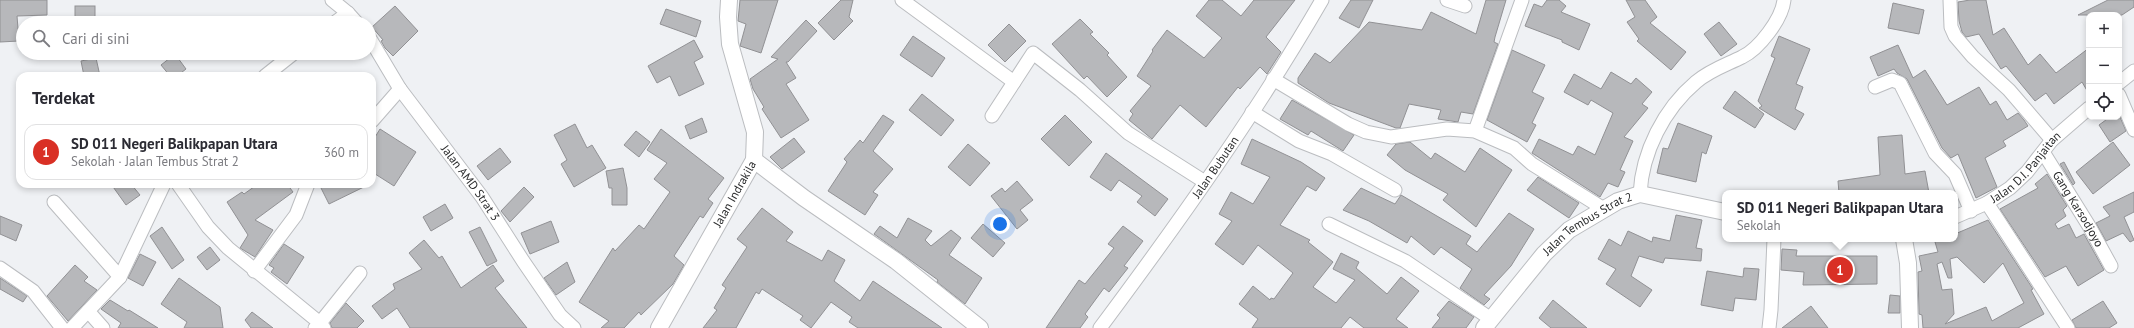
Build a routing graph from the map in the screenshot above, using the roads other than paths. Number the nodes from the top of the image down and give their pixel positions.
1 (332, 0) edge
2 (729, 0) edge
3 (902, 0) edge
4 (1322, 0) edge
5 (1447, 0) edge
6 (1522, 0) edge
7 (1784, 0) edge
8 (1950, 0) edge
9 (1465, 6) dead end
10 (348, 13) junction
11 (344, 16) edge
12 (351, 16) edge
13 (376, 49) edge
14 (285, 60) edge
15 (2134, 71) edge
16 (270, 72) edge
17 (1273, 79) junction
18 (2122, 81) edge
19 (1014, 82) junction
20 (1875, 87) dead end
21 (400, 90) junction
22 (2122, 102) edge
23 (2086, 111) edge
24 (1252, 112) junction
25 (992, 116) dead end
26 (376, 117) edge
27 (2134, 130) edge
28 (1475, 131) junction
29 (2052, 140) junction
30 (2043, 152) junction
31 (754, 160) junction
32 (1205, 182) junction
33 (162, 188) edge
34 (181, 188) edge
35 (306, 188) edge
36 (1395, 190) dead end
37 (1640, 194) junction
38 (54, 202) dead end
39 (1987, 203) junction
40 (1604, 209) junction
41 (1722, 211) edge
42 (1971, 211) junction
43 (1958, 216) edge
44 (1329, 224) dead end
45 (1774, 242) edge
46 (1904, 242) edge
47 (2111, 266) dead end
48 (0, 268) edge
49 (254, 271) junction
50 (360, 274) dead end
51 (120, 277) junction
52 (88, 311) junction
53 (1487, 324) edge
54 (319, 326) edge
55 (62, 328) edge
56 (72, 328) edge
57 (103, 328) edge
58 (574, 328) edge
59 (659, 328) edge
60 (980, 328) edge
61 (1100, 328) edge
62 (1769, 328) edge
63 (1910, 328) edge
64 (2068, 328) edge

1 - 10 street
2 - 31 street, Jalan Indrakila
3 - 19 street
4 - 17 street, Jalan Bubutan
5 - 9 street
6 - 28 street
7 - 37 street
8 - 29 street
10 - 11 street
10 - 12 street
13 - 21 street, Jalan AMD Strat 3
14 - 16 street
15 - 18 street
17 - 24 street, Jalan Bubutan
17 - 28 street
19 - 25 street
19 - 32 street
20 - 42 street
21 - 26 street
21 - 58 street, Jalan AMD Strat 3
22 - 27 street
23 - 29 street, Jalan D.I. Panjaitan
24 - 32 street, Jalan Bubutan
24 - 36 street
28 - 40 street
29 - 30 street, Jalan D.I. Panjaitan
30 - 39 street, Jalan D.I. Panjaitan
30 - 47 street, Gang Karsodjoyo
31 - 59 street, Jalan Indrakila
31 - 60 street
32 - 61 street, Jalan Bubutan
33 - 51 street
34 - 49 street
35 - 49 street
37 - 40 street, Jalan Tembus Strat 2
37 - 41 street, Jalan Tembus Strat 2
38 - 51 street
39 - 42 street, Jalan D.I. Panjaitan
39 - 64 street
40 - 53 street, Jalan Tembus Strat 2
42 - 43 street, Jalan D.I. Panjaitan
44 - 53 street
45 - 62 street
46 - 63 street
48 - 55 street
49 - 54 street
50 - 54 street
51 - 52 street
52 - 56 street
52 - 57 street

